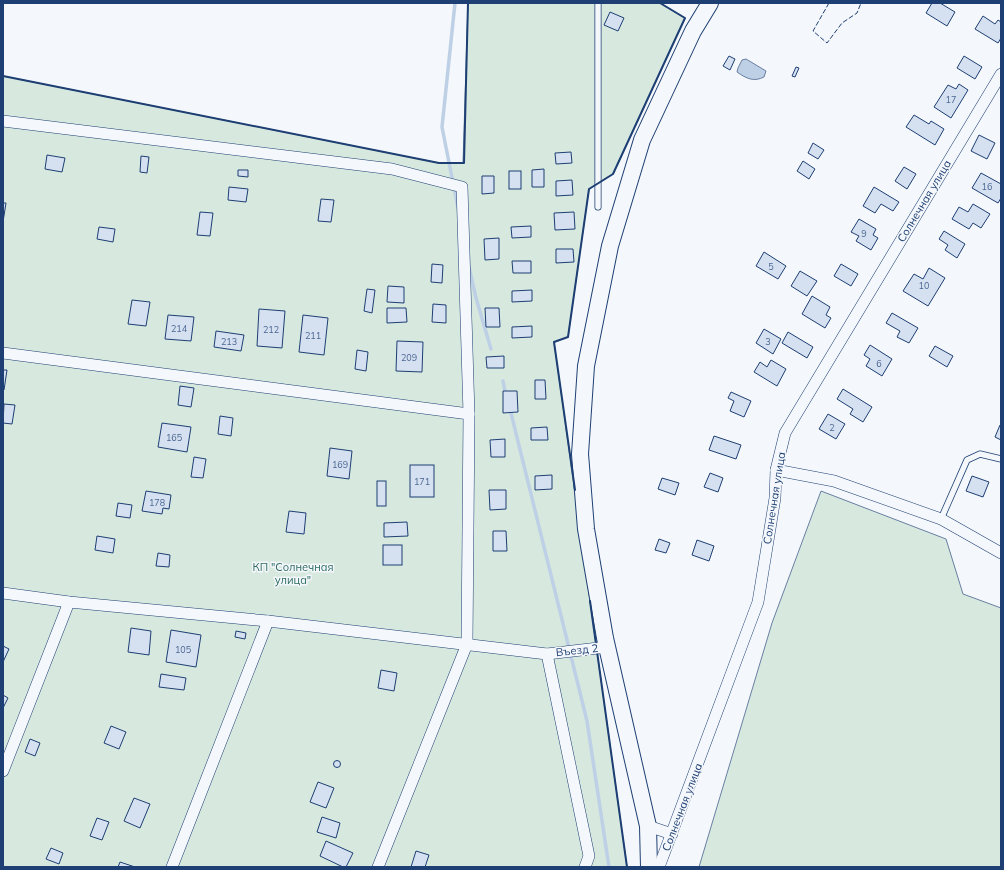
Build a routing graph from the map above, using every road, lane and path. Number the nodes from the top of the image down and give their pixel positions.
1 (598, 3) edge
2 (710, 3) edge
3 (1001, 74) edge
4 (3, 121) edge
5 (598, 207) dead end
6 (3, 353) edge
7 (469, 414) junction
8 (1001, 459) edge
9 (776, 470) junction
10 (941, 519) junction
11 (1001, 553) edge
12 (3, 593) edge
13 (69, 602) junction
14 (268, 621) junction
15 (467, 644) junction
16 (607, 647) junction
17 (547, 654) junction
18 (3, 771) edge
19 (648, 826) junction
20 (672, 834) junction
21 (172, 867) edge
22 (378, 867) edge
23 (585, 867) edge
24 (649, 867) edge
25 (659, 867) edge

1 - 5 lane
2 - 16 main road
3 - 9 street, Солнечная улица
4 - 7 street
6 - 7 street
7 - 15 street
8 - 10 lane
9 - 10 street
9 - 20 street, Солнечная улица
10 - 11 street
12 - 13 street, Въезд 2
13 - 14 street, Въезд 2
13 - 18 street
14 - 15 street, Въезд 2
14 - 21 street
15 - 17 street, Въезд 2
15 - 22 street
16 - 17 street, Въезд 2
16 - 19 main road
17 - 23 street
19 - 20 street
19 - 24 main road
20 - 25 street, Солнечная улица

